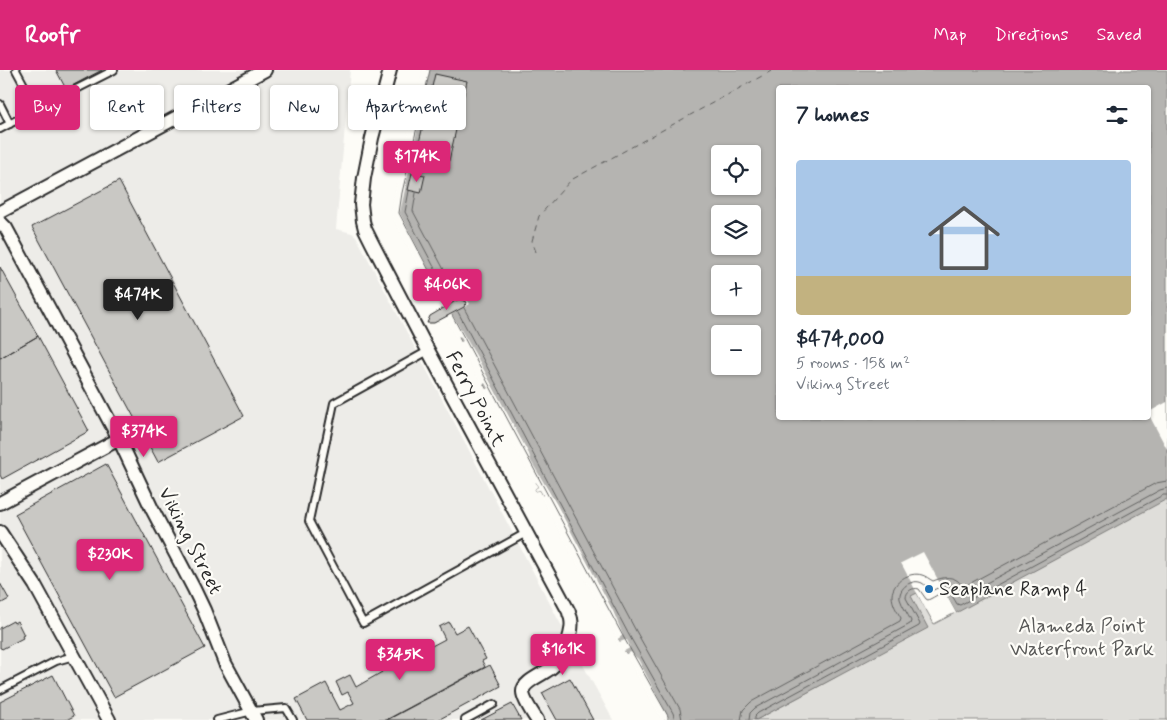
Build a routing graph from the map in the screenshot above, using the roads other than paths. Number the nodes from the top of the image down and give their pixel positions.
1 (16, 70) edge
2 (114, 70) edge
3 (265, 70) edge
4 (390, 70) edge
5 (24, 85) edge
6 (80, 88) edge
7 (0, 104) edge
8 (15, 122) edge
9 (10, 124) junction
10 (0, 129) edge
11 (0, 212) edge
12 (0, 222) edge
13 (428, 351) junction
14 (119, 439) junction
15 (0, 503) edge
16 (0, 532) edge
17 (526, 534) junction
18 (74, 656) junction
19 (0, 690) edge
20 (494, 704) dead end
21 (254, 715) edge
22 (105, 719) edge
23 (217, 720) edge
24 (293, 720) edge
25 (465, 720) edge
26 (537, 720) edge

1 - 5 lane
2 - 6 lane
3 - 11 street
4 - 13 street, Ferry Point
7 - 9 lane
8 - 9 lane
9 - 10 lane
12 - 14 street, Viking Street
13 - 17 street, Ferry Point
13 - 17 lane
14 - 15 street
14 - 21 street, Viking Street
16 - 18 street
17 - 26 street, Ferry Point
18 - 19 lane
18 - 22 street
20 - 25 lane
21 - 23 lane
21 - 24 lane

